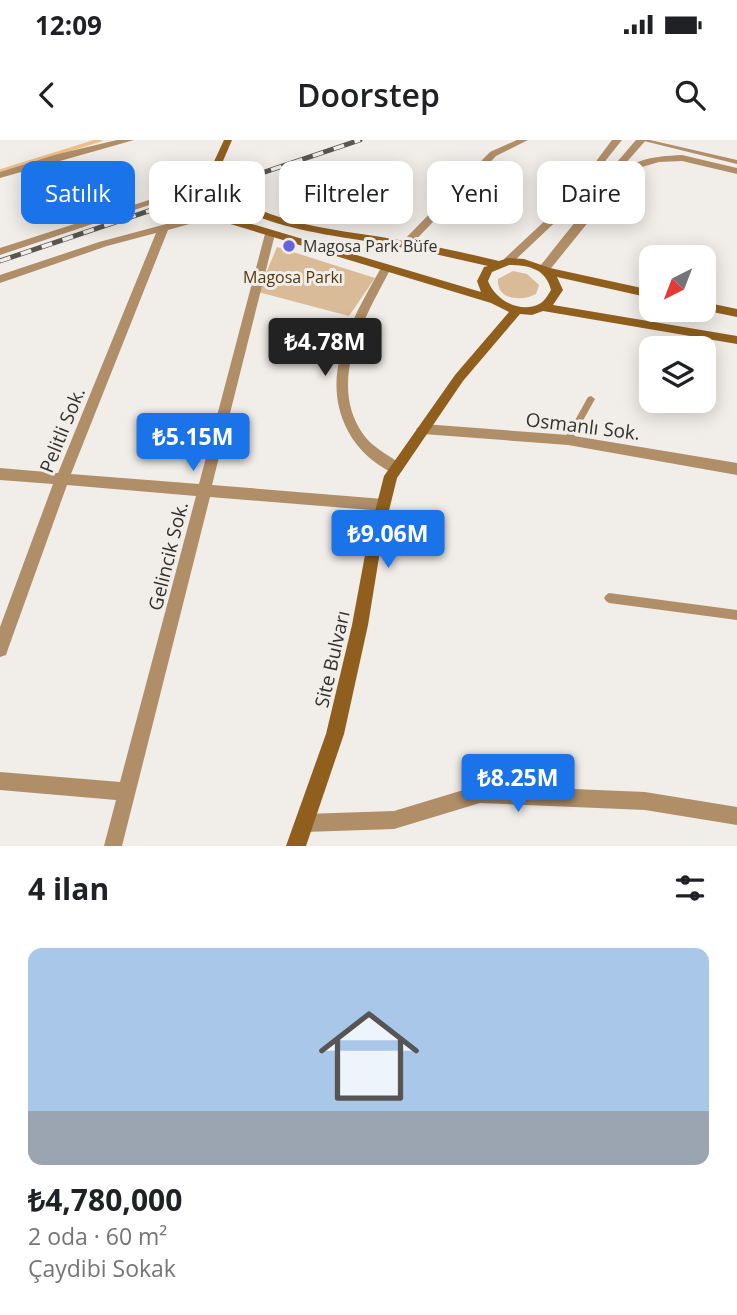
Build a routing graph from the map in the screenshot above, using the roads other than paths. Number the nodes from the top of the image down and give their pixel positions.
1 (129, 140) edge
2 (228, 140) edge
3 (524, 140) edge
4 (617, 140) edge
5 (642, 140) edge
6 (219, 161) edge
7 (600, 161) edge
8 (623, 161) edge
9 (737, 162) edge
10 (645, 163) edge
11 (737, 171) edge
12 (0, 176) edge
13 (149, 203) edge
14 (265, 215) edge
15 (176, 224) edge
16 (239, 224) edge
17 (550, 224) edge
18 (577, 224) edge
19 (164, 227) junction
20 (270, 234) junction
21 (405, 245) junction
22 (0, 252) edge
23 (503, 262) junction
24 (386, 268) junction
25 (546, 270) junction
26 (0, 279) edge
27 (639, 291) edge
28 (491, 299) junction
29 (543, 307) junction
30 (716, 309) edge
31 (517, 310) junction
32 (737, 313) edge
33 (737, 340) edge
34 (591, 399) dead end
35 (423, 429) junction
36 (568, 440) junction
37 (396, 468) junction
38 (737, 469) edge
39 (0, 474) edge
40 (62, 479) junction
41 (204, 491) junction
42 (383, 505) junction
43 (609, 598) dead end
44 (737, 615) edge
45 (0, 649) edge
46 (0, 781) edge
47 (127, 792) junction
48 (737, 816) edge
49 (305, 823) junction
50 (114, 846) edge
51 (296, 846) edge

1 - 12 street
2 - 6 main road
3 - 21 street
4 - 7 street
5 - 8 street
5 - 9 lane
10 - 11 street
13 - 22 street
14 - 21 main road
15 - 19 street
16 - 20 main road
17 - 23 street
18 - 25 street
19 - 26 street
19 - 40 street, Pelitli Sok.
20 - 24 main road
20 - 41 street, Gelincik Sok.
21 - 23 main road
23 - 25 main road
23 - 28 main road
24 - 28 main road
24 - 37 street
25 - 27 main road
25 - 29 main road
28 - 31 main road
29 - 31 main road
29 - 33 main road
30 - 32 main road
31 - 35 main road, Site Bulvarı
34 - 36 lane
35 - 36 street, Osmanlı Sok.
35 - 37 main road, Site Bulvarı
36 - 38 street, Osmanlı Sok.
37 - 42 main road, Site Bulvarı
39 - 40 street
40 - 41 street
40 - 45 street, Pelitli Sok.
41 - 42 street
41 - 47 street, Gelincik Sok.
42 - 49 main road, Site Bulvarı
43 - 44 lane
46 - 47 street
47 - 50 street, Gelincik Sok.
48 - 49 street
49 - 51 main road, Site Bulvarı

